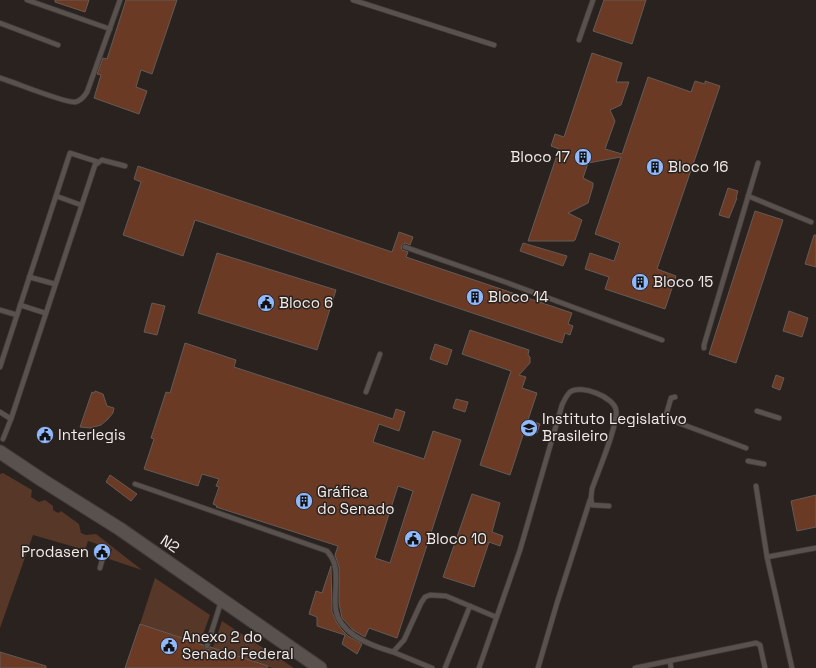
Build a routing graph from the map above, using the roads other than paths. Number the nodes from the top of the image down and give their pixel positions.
1 (27, 0) edge
2 (120, 0) edge
3 (353, 0) edge
4 (593, 0) edge
5 (0, 23) edge
6 (110, 29) junction
7 (579, 40) dead end
8 (58, 45) dead end
9 (494, 45) dead end
10 (0, 78) edge
11 (98, 162) junction
12 (758, 164) dead end
13 (125, 166) dead end
14 (56, 196) junction
15 (748, 196) junction
16 (81, 206) junction
17 (811, 222) dead end
18 (405, 247) dead end
19 (29, 277) junction
20 (55, 284) junction
21 (20, 305) junction
22 (0, 310) edge
23 (45, 313) junction
24 (16, 315) junction
25 (662, 340) dead end
26 (704, 348) dead end
27 (380, 354) dead end
28 (0, 367) edge
29 (366, 392) dead end
30 (675, 397) dead end
31 (757, 411) dead end
32 (0, 412) edge
33 (11, 418) junction
34 (779, 418) dead end
35 (1, 445) edge
36 (746, 448) dead end
37 (748, 461) dead end
38 (764, 464) dead end
39 (135, 484) dead end
40 (756, 486) dead end
41 (590, 498) junction
42 (609, 506) dead end
43 (816, 548) edge
44 (104, 557) dead end
45 (767, 557) junction
46 (100, 568) dead end
47 (222, 600) junction
48 (470, 606) junction
49 (496, 617) junction
50 (207, 646) dead end
51 (394, 652) junction
52 (670, 661) junction
53 (320, 668) edge
54 (432, 668) edge
55 (445, 668) edge
56 (479, 668) edge
57 (538, 668) edge
58 (635, 668) edge
59 (671, 668) edge
60 (765, 668) edge
61 (792, 668) edge

1 - 6 lane
2 - 6 lane
3 - 9 lane
4 - 7 lane
5 - 8 lane
6 - 10 lane
11 - 13 lane
11 - 14 lane
11 - 16 lane
12 - 15 lane
14 - 16 lane
14 - 19 lane
15 - 17 lane
15 - 26 lane
16 - 20 lane
18 - 25 lane
19 - 20 lane
19 - 21 lane
20 - 23 lane
21 - 23 lane
21 - 24 lane
22 - 24 lane
23 - 33 lane
24 - 28 lane
27 - 29 lane
30 - 36 lane
31 - 34 lane
32 - 33 lane
33 - 35 lane
35 - 47 main road, N2
37 - 38 lane
39 - 51 lane
40 - 45 lane
41 - 42 lane
41 - 49 lane
41 - 57 lane
43 - 45 lane
44 - 46 lane
45 - 61 lane
47 - 50 lane
47 - 53 main road, N2
48 - 49 lane
48 - 51 lane
48 - 55 lane
49 - 56 lane
51 - 54 lane
52 - 58 lane
52 - 59 lane
52 - 60 lane

